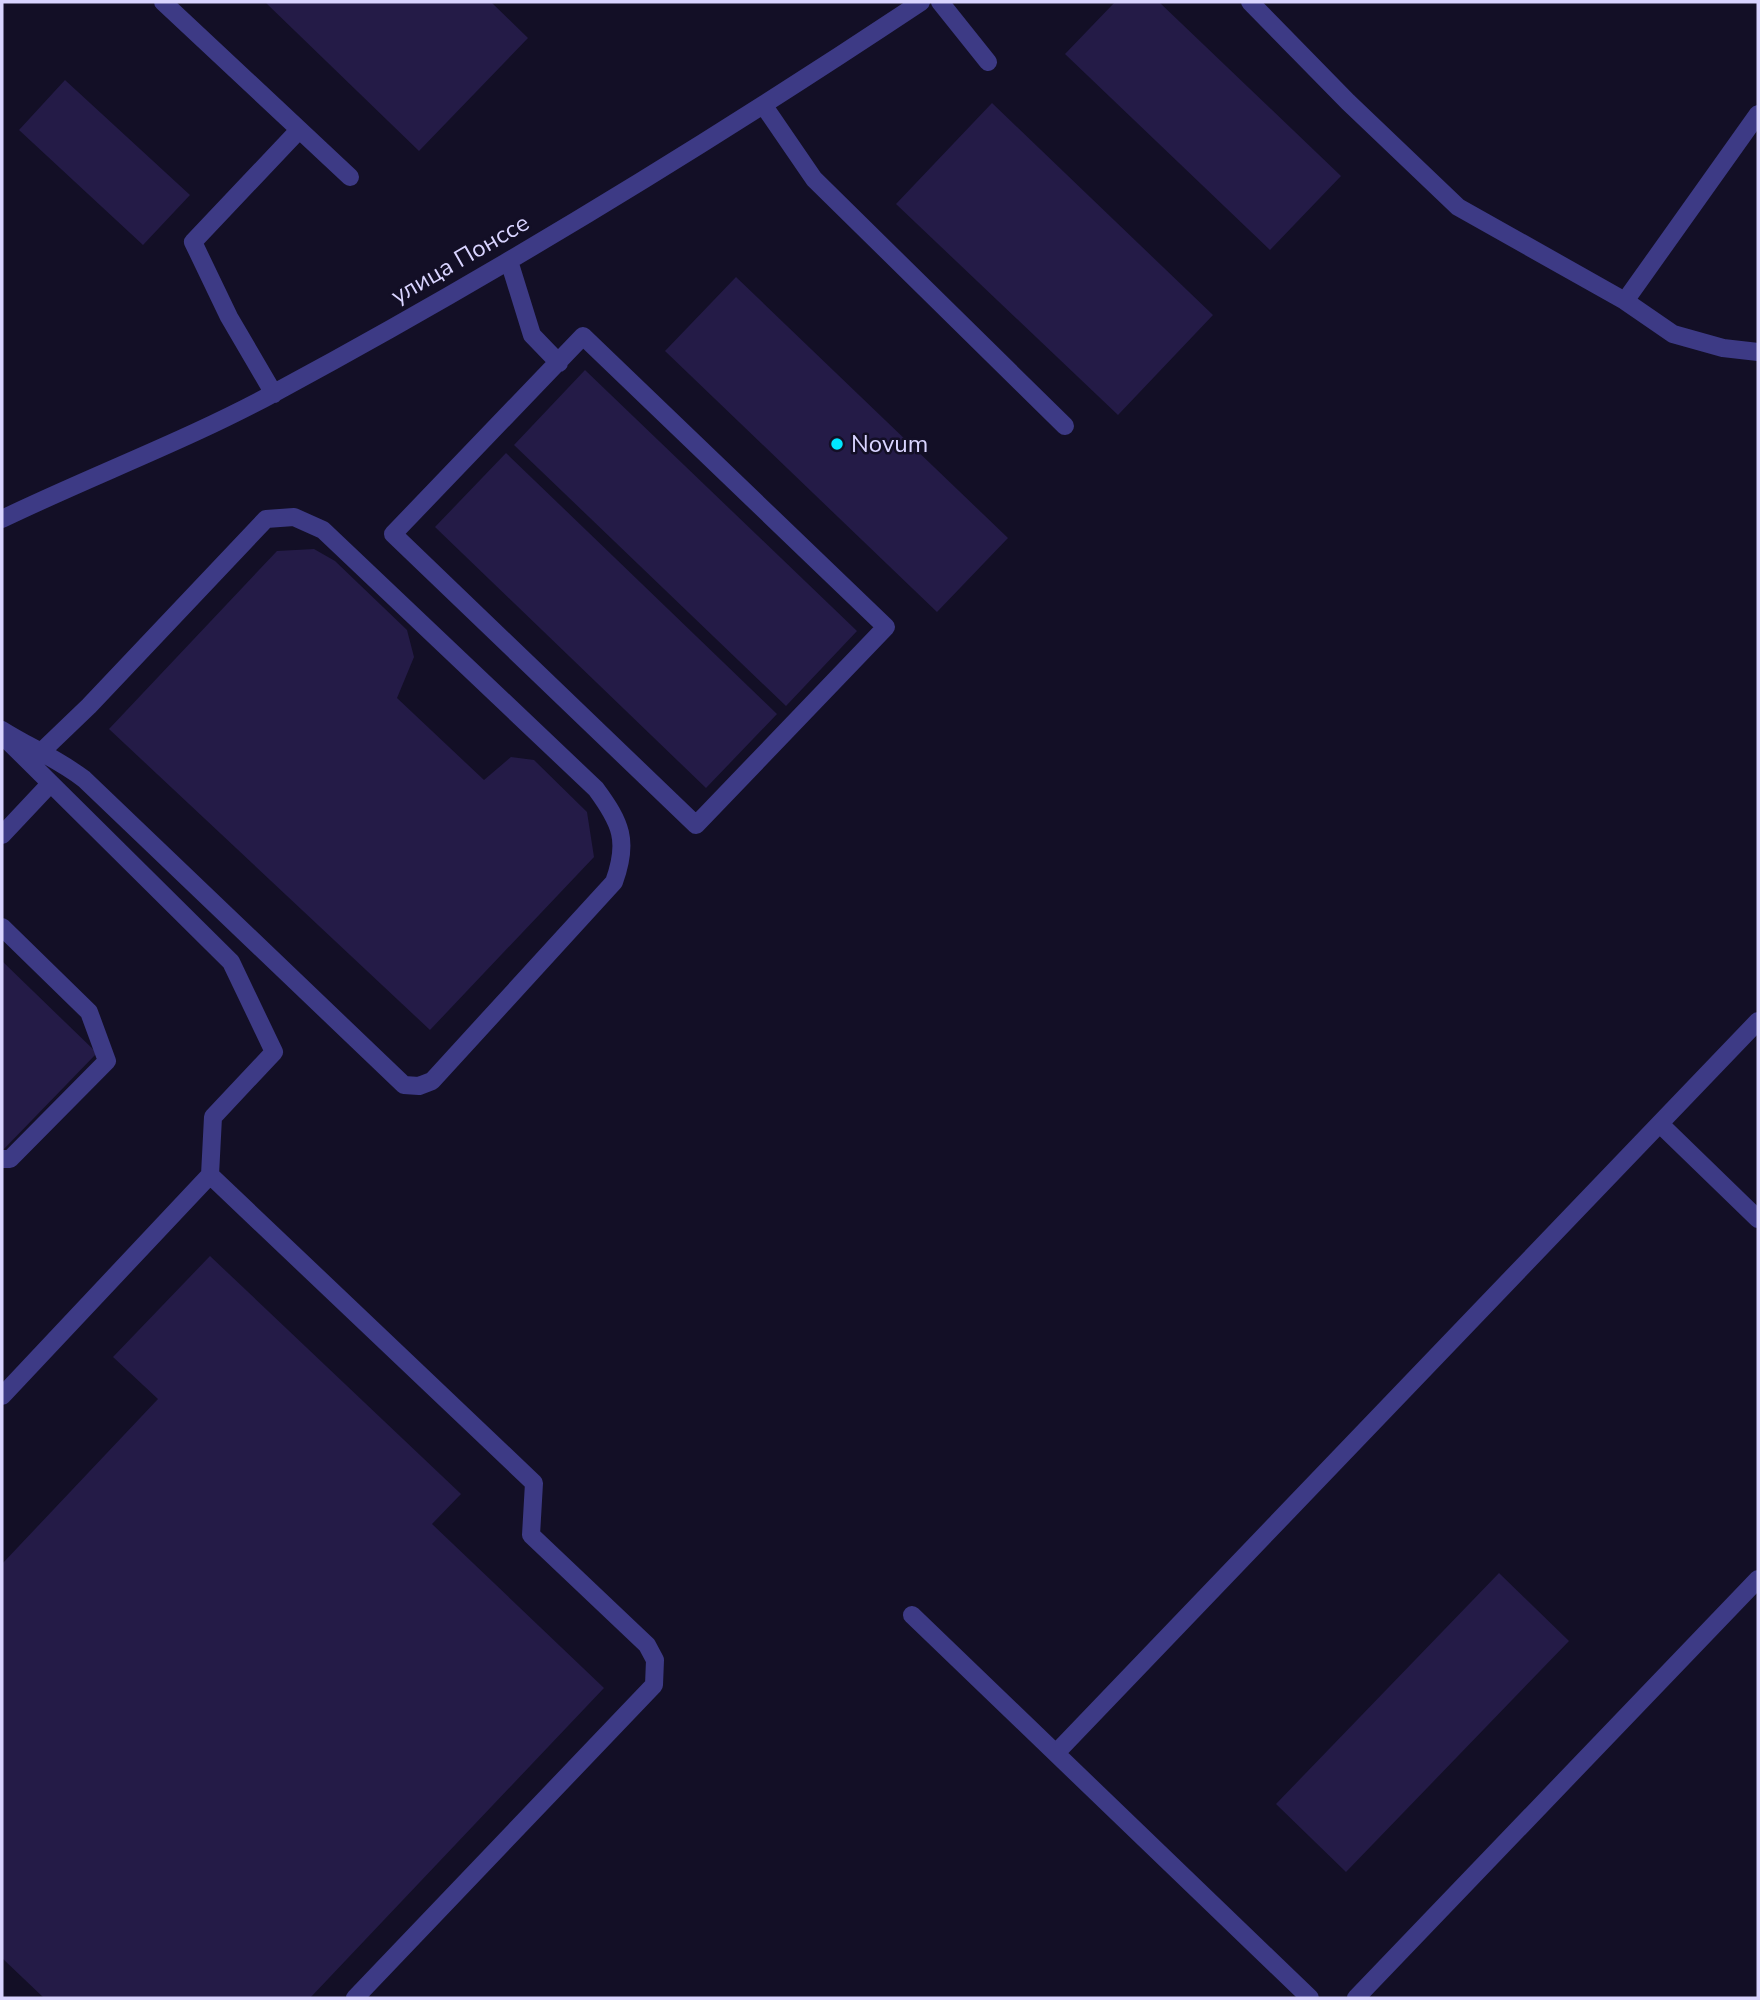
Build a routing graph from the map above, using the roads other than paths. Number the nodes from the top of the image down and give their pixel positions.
1 (163, 2) edge
2 (921, 2) edge
3 (940, 2) edge
4 (1250, 2) edge
5 (988, 62) dead end
6 (764, 106) junction
7 (1758, 114) edge
8 (299, 130) junction
9 (350, 177) dead end
10 (509, 261) junction
11 (1625, 301) junction
12 (1758, 352) edge
13 (559, 363) junction
14 (274, 394) junction
15 (1065, 426) dead end
16 (2, 519) edge
17 (2, 733) edge
18 (40, 753) junction
19 (50, 784) junction
20 (2, 835) edge
21 (2, 927) edge
22 (1758, 1021) edge
23 (1660, 1124) junction
24 (2, 1159) edge
25 (210, 1175) junction
26 (1758, 1219) edge
27 (2, 1396) edge
28 (1758, 1579) edge
29 (912, 1615) dead end
30 (1056, 1754) junction
31 (355, 1998) edge
32 (1310, 1998) edge
33 (1356, 1998) edge

1 - 8 street
2 - 6 street, улица Понссе
3 - 5 street
4 - 11 street
6 - 10 street, улица Понссе
6 - 15 street
7 - 11 street
8 - 9 street
8 - 14 street
10 - 13 street
10 - 14 street, улица Понссе
11 - 12 street
13 - 13 street
14 - 16 street, улица Понссе
17 - 18 street
17 - 19 street
18 - 18 street
19 - 20 street
19 - 25 street
21 - 24 street
22 - 23 street
23 - 26 street
23 - 30 street
25 - 27 street
25 - 31 street
28 - 33 street
29 - 30 street
30 - 32 street

